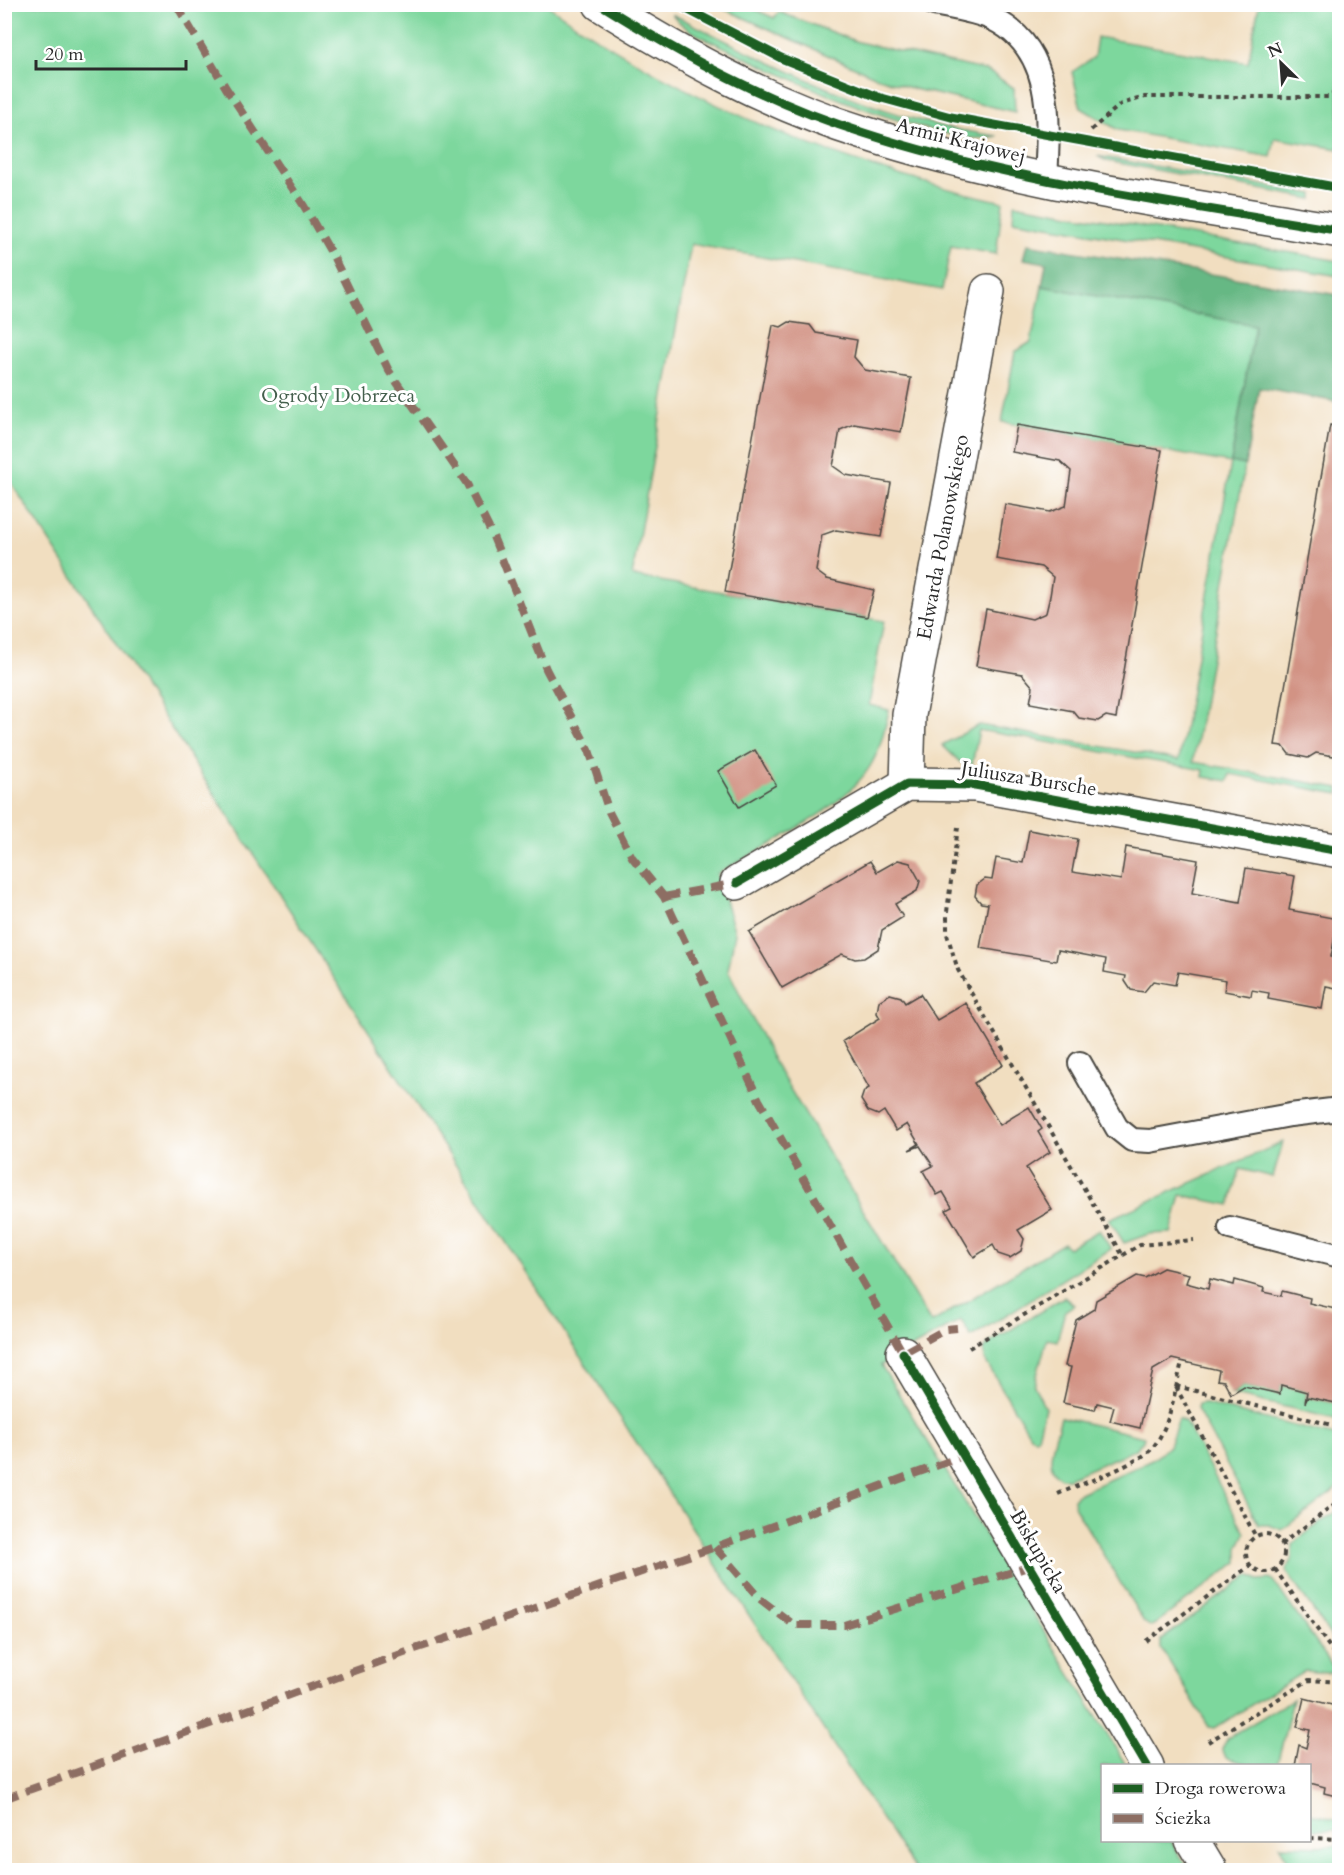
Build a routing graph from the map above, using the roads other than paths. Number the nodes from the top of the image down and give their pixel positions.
1 (600, 4) edge
2 (934, 4) edge
3 (1046, 180) junction
4 (1340, 231) edge
5 (988, 291) dead end
6 (907, 784) junction
7 (1340, 851) edge
8 (737, 883) dead end
9 (1080, 1063) dead end
10 (1340, 1109) edge
11 (1230, 1228) road end
12 (1340, 1256) edge
13 (903, 1353) dead end
14 (1146, 1764) edge
15 (1193, 1842) edge
16 (1210, 1870) edge

1 - 3 street, Armii Krajowej
2 - 3 lane
3 - 4 street, Armii Krajowej
5 - 6 street, Edwarda Polanowskiego
6 - 7 street, Juliusza Bursche
6 - 8 street
9 - 10 lane
11 - 12 lane
13 - 14 street, Biskupicka
15 - 16 street

